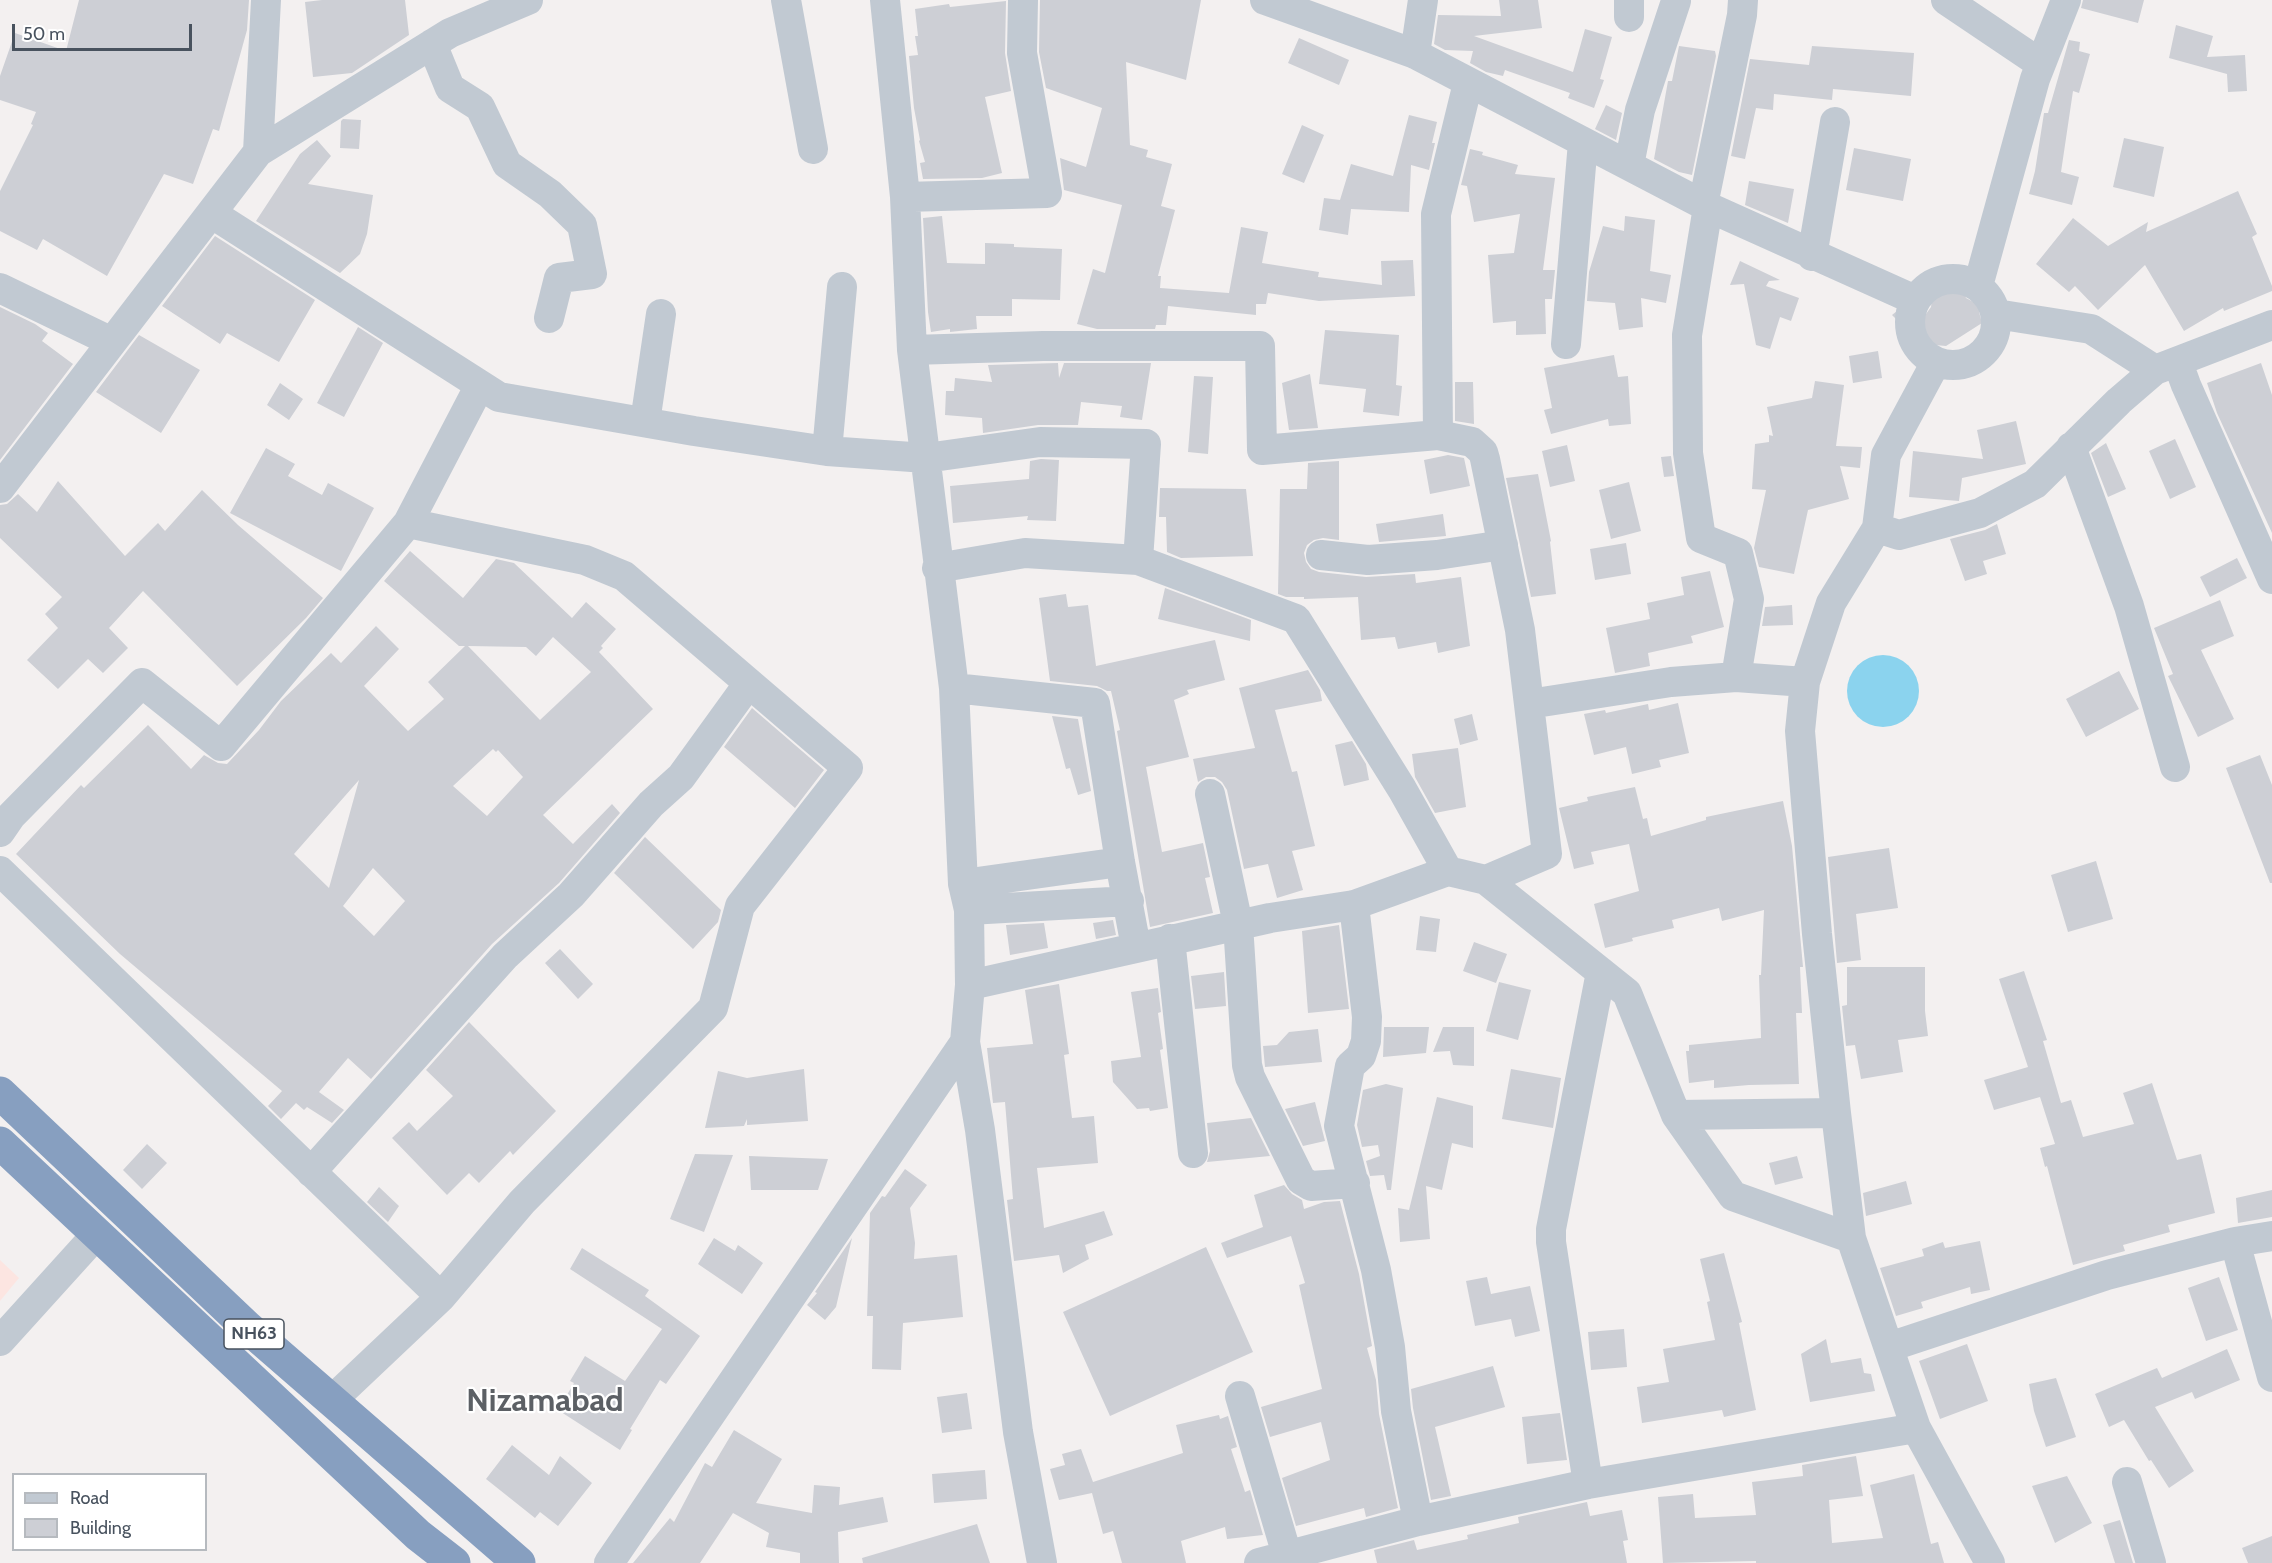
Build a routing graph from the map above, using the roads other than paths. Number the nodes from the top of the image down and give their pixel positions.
1 (266, 0) edge
2 (786, 0) edge
3 (885, 0) edge
4 (1023, 0) edge
5 (1265, 0) edge
6 (1423, 0) edge
7 (1743, 0) edge
8 (1946, 0) edge
9 (2066, 0) edge
10 (1676, 1) edge
11 (510, 3) edge
12 (432, 44) junction
13 (1415, 54) junction
14 (2041, 64) junction
15 (1468, 83) junction
16 (1835, 122) dead end
17 (1583, 142) junction
18 (813, 149) dead end
19 (258, 152) junction
20 (1629, 165) junction
21 (905, 197) junction
22 (1705, 206) junction
23 (211, 213) junction
24 (1812, 256) junction
25 (842, 286) dead end
26 (1978, 286) junction
27 (2, 293) edge
28 (1915, 300) junction
29 (661, 314) dead end
30 (1996, 314) junction
31 (549, 318) dead end
32 (2272, 325) edge
33 (112, 342) junction
34 (1566, 344) dead end
35 (912, 350) junction
36 (1936, 362) junction
37 (2167, 367) junction
38 (480, 385) junction
39 (645, 422) junction
40 (1438, 435) junction
41 (2071, 447) junction
42 (827, 450) junction
43 (926, 458) junction
44 (0, 488) edge
45 (408, 523) junction
46 (1877, 528) junction
47 (1503, 545) junction
48 (1321, 555) dead end
49 (1138, 560) junction
50 (937, 568) junction
51 (2272, 579) edge
52 (1736, 677) junction
53 (1805, 682) junction
54 (748, 683) junction
55 (954, 688) junction
56 (1529, 704) junction
57 (2175, 768) dead end
58 (1210, 794) dead end
59 (0, 832) edge
60 (1120, 862) junction
61 (0, 871) edge
62 (1448, 871) junction
63 (1486, 880) junction
64 (966, 897) junction
65 (1129, 901) junction
66 (1353, 905) junction
67 (1238, 924) junction
68 (1170, 939) junction
69 (1136, 947) junction
70 (1600, 972) junction
71 (970, 985) junction
72 (965, 1042) junction
73 (0, 1093) edge
74 (1836, 1113) junction
75 (1676, 1115) junction
76 (0, 1143) edge
77 (1193, 1153) dead end
78 (311, 1172) junction
79 (1355, 1183) junction
80 (96, 1234) junction
81 (2272, 1236) edge
82 (1851, 1238) junction
83 (2235, 1242) junction
84 (441, 1297) junction
85 (0, 1341) edge
86 (1889, 1347) junction
87 (2272, 1377) edge
88 (1240, 1396) dead end
89 (331, 1401) junction
90 (1916, 1428) junction
91 (2127, 1482) dead end
92 (1588, 1484) junction
93 (1418, 1521) junction
94 (1273, 1559) edge
95 (454, 1563) edge
96 (519, 1563) edge
97 (609, 1563) edge
98 (1042, 1563) edge
99 (1990, 1563) edge
100 (2151, 1563) edge

1 - 19 street
2 - 18 street
3 - 21 street
4 - 21 street
5 - 13 street
6 - 13 street
7 - 22 street
8 - 14 street
9 - 14 street
10 - 20 street
11 - 12 street
12 - 19 street
12 - 31 street
13 - 15 street
14 - 26 street
15 - 17 street
15 - 40 street
16 - 24 street
17 - 20 street
17 - 34 street
19 - 23 street
20 - 22 street
21 - 35 street
22 - 24 street
22 - 52 street
23 - 33 street
23 - 38 street
24 - 28 street
25 - 42 street
26 - 28 street
26 - 30 street
27 - 33 street
28 - 36 street
29 - 39 street
30 - 36 street
30 - 37 street
32 - 37 street
33 - 44 street
35 - 40 street
35 - 43 street
36 - 46 street
37 - 41 street
37 - 51 street
38 - 39 street
38 - 45 street
39 - 42 street
40 - 47 street
41 - 46 street
41 - 57 street
42 - 43 street
43 - 49 street
43 - 50 street
45 - 54 street
45 - 59 street
46 - 53 street
47 - 48 street
47 - 56 street
49 - 50 street
49 - 62 street
50 - 55 street
52 - 53 street
52 - 56 street
53 - 74 street
54 - 78 street
54 - 84 street
55 - 60 street
55 - 64 street
56 - 63 street
58 - 67 street
60 - 64 street
60 - 65 street
61 - 78 street
62 - 63 street
62 - 66 street
63 - 70 street
64 - 65 street
64 - 71 street
65 - 69 street
66 - 67 street
66 - 79 street
67 - 68 street
67 - 79 street
68 - 69 street
68 - 77 street
69 - 71 street
70 - 75 street
70 - 92 street
71 - 72 street
72 - 97 street
72 - 98 street
73 - 89 highway, NH63
74 - 75 street
74 - 82 street
75 - 82 street
76 - 80 highway, NH63
78 - 84 street
79 - 93 street
80 - 85 street
80 - 95 highway, NH63
81 - 83 street
82 - 86 street
83 - 86 street
83 - 87 street
84 - 89 street
86 - 90 street
88 - 94 street
89 - 96 highway, NH63
90 - 92 street
90 - 99 street
91 - 100 street
92 - 93 street
93 - 94 street

